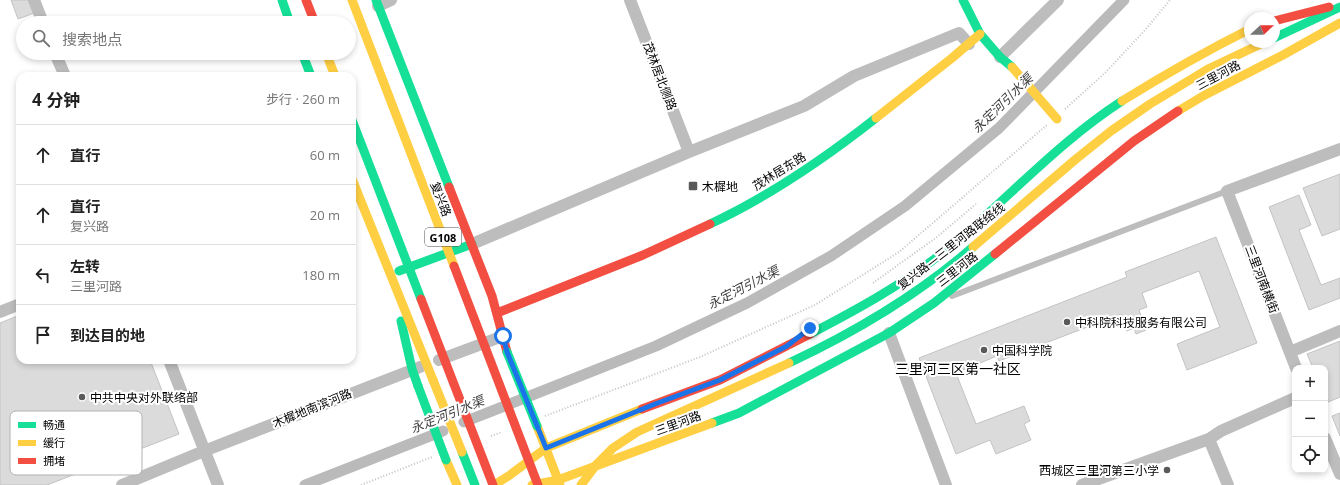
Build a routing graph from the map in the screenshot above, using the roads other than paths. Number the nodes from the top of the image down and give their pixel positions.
1 (34, 0) edge
2 (282, 0) edge
3 (306, 0) edge
4 (352, 0) edge
5 (391, 0) edge
6 (630, 0) edge
7 (963, 0) edge
8 (1058, 0) edge
9 (377, 3) edge
10 (1340, 4) edge
11 (1340, 7) edge
12 (40, 16) edge
13 (288, 16) edge
14 (312, 16) edge
15 (1340, 18) edge
16 (1280, 19) edge
17 (1340, 23) edge
18 (1244, 32) edge
19 (980, 34) junction
20 (1280, 35) edge
21 (1280, 36) edge
22 (969, 44) junction
23 (1252, 48) edge
24 (1000, 57) junction
25 (58, 60) edge
26 (305, 60) edge
27 (329, 60) edge
28 (62, 72) edge
29 (309, 72) edge
30 (333, 72) edge
31 (1064, 129) junction
32 (356, 130) edge
33 (1340, 149) edge
34 (689, 152) junction
35 (356, 189) edge
36 (1227, 191) junction
37 (472, 244) junction
38 (390, 274) junction
39 (911, 277) junction
40 (930, 298) junction
41 (16, 306) edge
42 (0, 312) edge
43 (497, 313) junction
44 (1340, 331) edge
45 (888, 333) junction
46 (503, 336) junction
47 (1290, 352) junction
48 (171, 364) edge
49 (427, 364) junction
50 (1295, 365) edge
51 (412, 369) junction
52 (720, 380) junction
53 (1292, 399) edge
54 (739, 413) junction
55 (1209, 439) junction
56 (1328, 445) edge
57 (546, 448) junction
58 (204, 451) junction
59 (1340, 474) edge
60 (510, 475) junction
61 (216, 480) edge
62 (455, 482) edge
63 (559, 483) edge
64 (122, 485) edge
65 (464, 485) edge
66 (475, 485) edge
67 (494, 485) edge
68 (514, 485) edge
69 (532, 485) edge
70 (538, 485) edge
71 (581, 485) edge
72 (946, 485) edge
73 (1082, 485) edge
74 (1228, 485) edge

1 - 12 street
2 - 13 main road
3 - 14 main road
4 - 70 main road, 复兴路 / G108, bridge
5 - 9 street
6 - 34 street, 茂林居北侧路
7 - 19 main road
8 - 24 street
9 - 37 main road, 复兴路
10 - 16 main road
11 - 20 main road
15 - 21 main road
17 - 40 main road, 三里河路
18 - 31 main road, 三里河路
19 - 22 main road, 茂林居东路
19 - 24 main road
22 - 34 street
22 - 43 main road, 茂林居东路
23 - 71 main road, 复兴路—三里河路联络线, bridge
24 - 31 main road, bridge
25 - 28 street
26 - 29 main road
27 - 30 main road
31 - 39 main road, 三里河路
32 - 67 main road, bridge
33 - 36 street
34 - 37 street
35 - 38 main road
36 - 40 lane
36 - 47 street, 三里河南横街
37 - 38 main road
37 - 43 main road, 复兴路
38 - 49 main road
38 - 51 main road
39 - 40 main road
39 - 52 main road, 三里河路
40 - 45 main road, 三里河路
41 - 42 street
43 - 46 main road, 复兴路
44 - 47 street
45 - 54 main road, 三里河路
45 - 72 street
46 - 49 street, 木樨地南滨河路
46 - 57 main road, 复兴路, bridge
47 - 50 street, 三里河南横街
48 - 58 street
49 - 51 street, 木樨地南滨河路
49 - 66 main road, bridge
51 - 58 street, 木樨地南滨河路
51 - 62 main road, bridge
52 - 54 main road
52 - 57 main road, 三里河路
53 - 55 street
54 - 63 main road, 三里河路
55 - 73 street
55 - 74 street
56 - 59 street
57 - 60 main road, 三里河路
57 - 63 main road
58 - 61 street
58 - 64 street, 木樨地南滨河路
60 - 67 main road, 三里河路
60 - 68 main road
62 - 65 main road
63 - 69 main road, 三里河路

